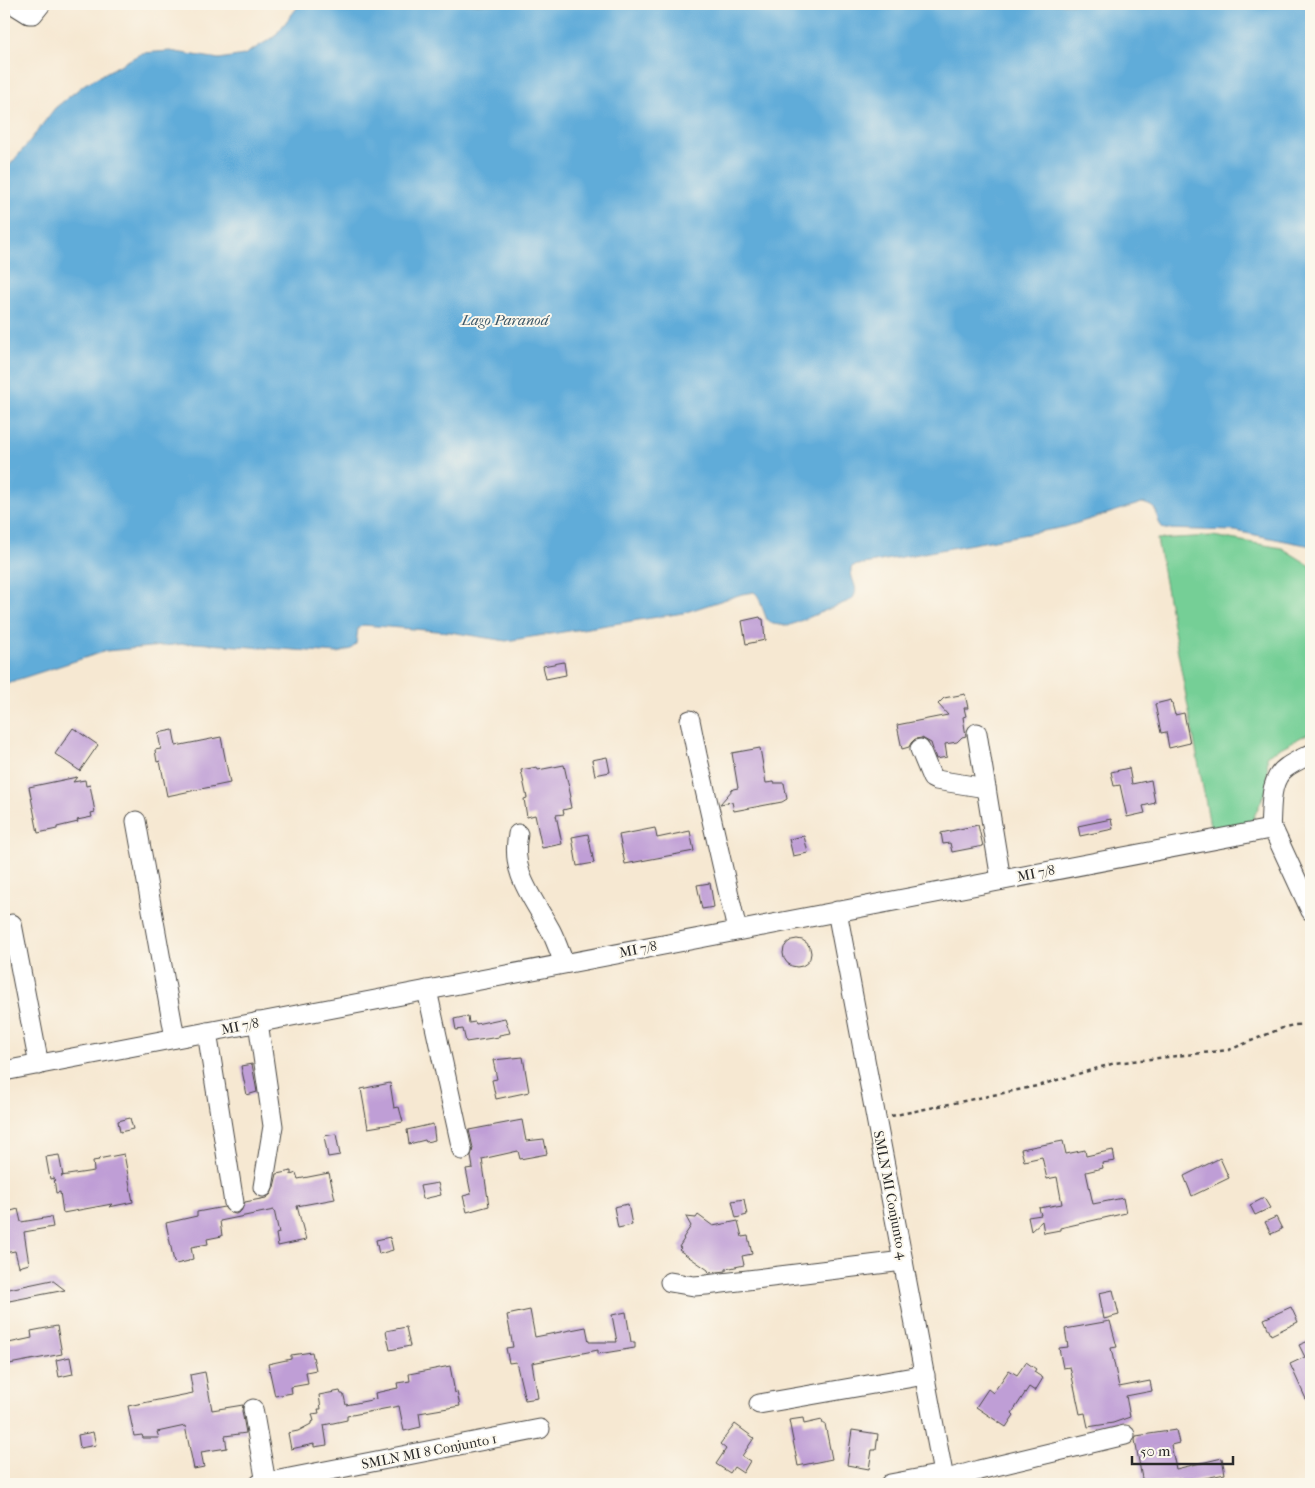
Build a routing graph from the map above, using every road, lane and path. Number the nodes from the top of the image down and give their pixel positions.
1 (13, 4) edge
2 (35, 9) edge
3 (690, 720) dead end
4 (977, 733) dead end
5 (920, 750) dead end
6 (1311, 754) edge
7 (986, 788) junction
8 (136, 821) dead end
9 (1271, 829) junction
10 (518, 834) dead end
11 (1002, 880) junction
12 (837, 910) junction
13 (1311, 911) edge
14 (12, 924) dead end
15 (737, 930) junction
16 (564, 963) junction
17 (427, 990) junction
18 (258, 1022) junction
19 (1311, 1024) edge
20 (207, 1032) junction
21 (174, 1038) junction
22 (39, 1064) junction
23 (4, 1071) edge
24 (877, 1119) junction
25 (462, 1150) dead end
26 (263, 1186) dead end
27 (234, 1203) dead end
28 (903, 1261) junction
29 (670, 1282) dead end
30 (925, 1374) junction
31 (759, 1404) dead end
32 (253, 1409) dead end
33 (540, 1429) dead end
34 (1125, 1435) dead end
35 (944, 1479) edge
36 (263, 1484) edge
37 (890, 1484) edge

1 - 2 street
3 - 15 street
4 - 7 street
5 - 7 street
6 - 9 street
7 - 11 street
8 - 21 street
9 - 11 street, MI 7/8
9 - 13 street
10 - 16 street
11 - 12 street, MI 7/8
12 - 15 street, MI 7/8
12 - 24 street, SMLN MI Conjunto 4
14 - 22 street
15 - 16 street, MI 7/8
16 - 17 street, MI 7/8
17 - 18 street, MI 7/8
17 - 25 street
18 - 20 street, MI 7/8
18 - 26 street
19 - 24 path
20 - 21 street, MI 7/8
20 - 27 street
21 - 22 street, MI 7/8
22 - 23 street, MI 7/8
24 - 28 street, SMLN MI Conjunto 4
28 - 29 street
28 - 30 street, SMLN MI Conjunto 4
30 - 31 street
30 - 35 street, SMLN MI Conjunto 4
32 - 36 street
33 - 36 street, SMLN MI 8 Conjunto 1
34 - 35 street
35 - 37 street

